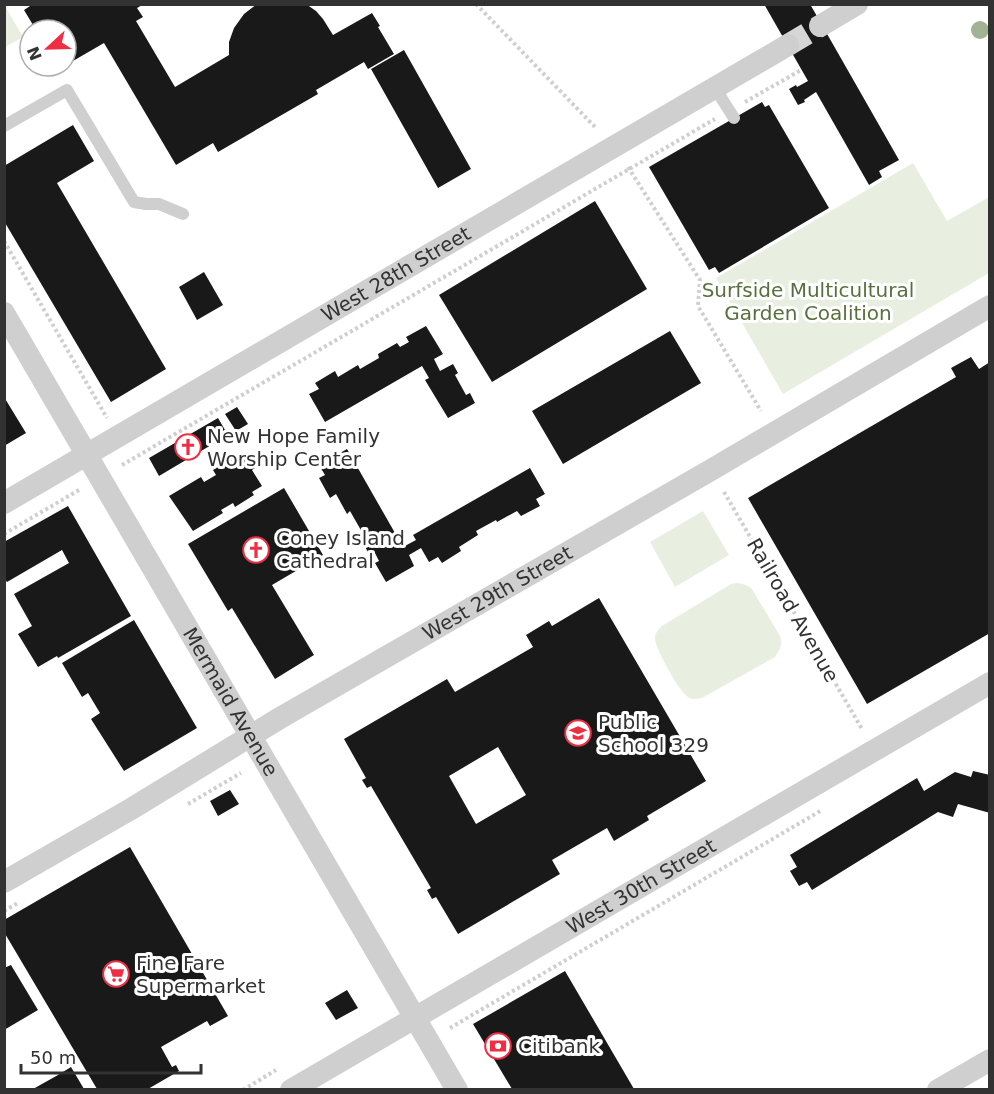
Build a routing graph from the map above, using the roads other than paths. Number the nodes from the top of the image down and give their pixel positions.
1 (857, 4) edge
2 (820, 26) tunnel mouth
3 (788, 45) tunnel mouth
4 (715, 88) junction
5 (732, 115) road end
6 (4, 126) edge
7 (183, 214) dead end
8 (990, 306) edge
9 (4, 313) edge
10 (87, 454) junction
11 (4, 503) edge
12 (990, 683) edge
13 (251, 735) junction
14 (4, 882) edge
15 (415, 1017) junction
16 (990, 1060) edge
17 (291, 1089) edge
18 (457, 1089) edge
19 (938, 1089) edge

1 - 2 street
3 - 4 street, West 28th Street
4 - 5 lane
4 - 10 street, West 28th Street
6 - 7 lane
8 - 13 street, West 29th Street
9 - 10 street, Mermaid Avenue
10 - 11 street, West 28th Street
10 - 13 street, Mermaid Avenue
12 - 15 street, West 30th Street
13 - 14 street, West 29th Street
13 - 15 street, Mermaid Avenue
15 - 17 street, West 30th Street
15 - 18 street, Mermaid Avenue
16 - 19 street

